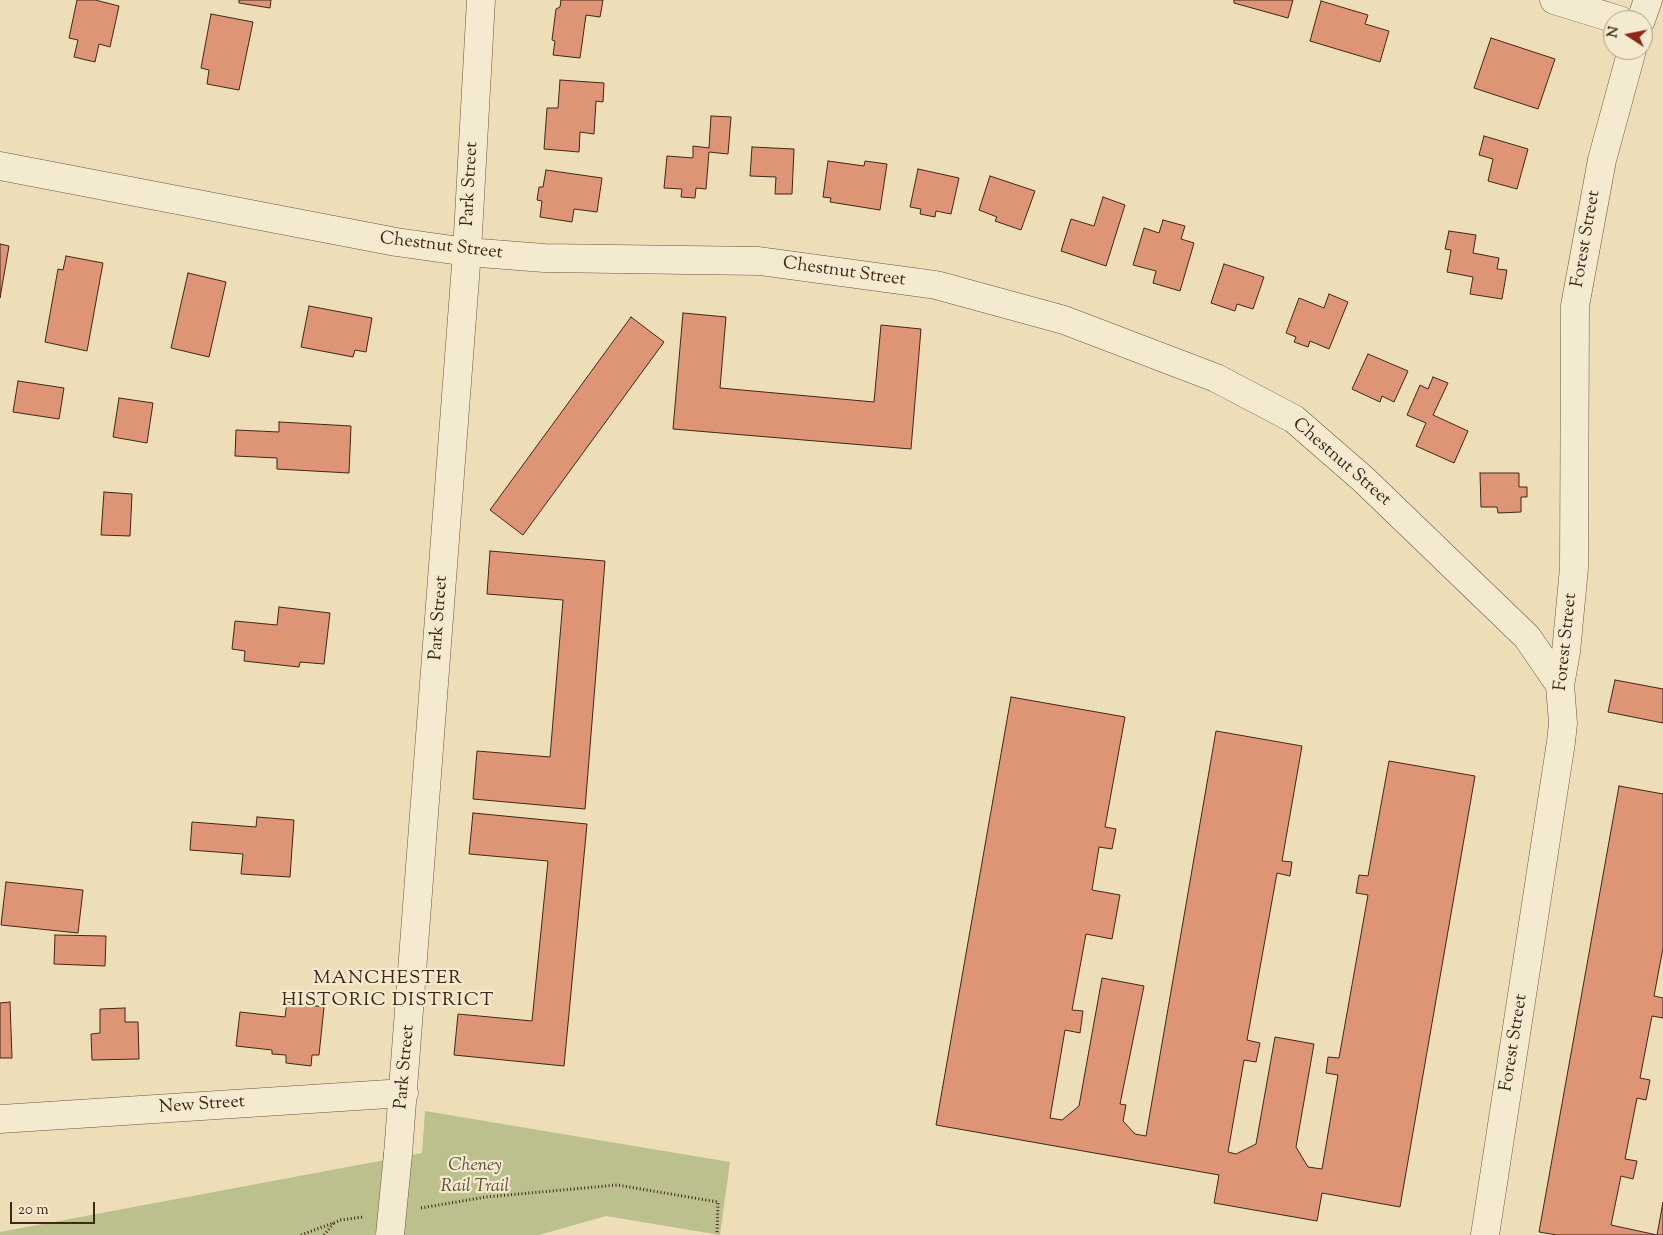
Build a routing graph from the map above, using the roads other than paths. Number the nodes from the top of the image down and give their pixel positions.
1 (481, 0) edge
2 (1554, 0) edge
3 (1603, 15) edge
4 (1629, 60) edge
5 (0, 166) edge
6 (467, 252) junction
7 (1560, 685) junction
8 (404, 1093) junction
9 (0, 1119) edge
10 (390, 1235) edge
11 (1485, 1235) edge

1 - 6 street, Park Street
2 - 3 street
4 - 7 street, Forest Street
5 - 6 street, Chestnut Street
6 - 7 street, Chestnut Street
6 - 8 street, Park Street
7 - 11 street, Forest Street
8 - 9 street, New Street
8 - 10 street, Park Street, bridge

